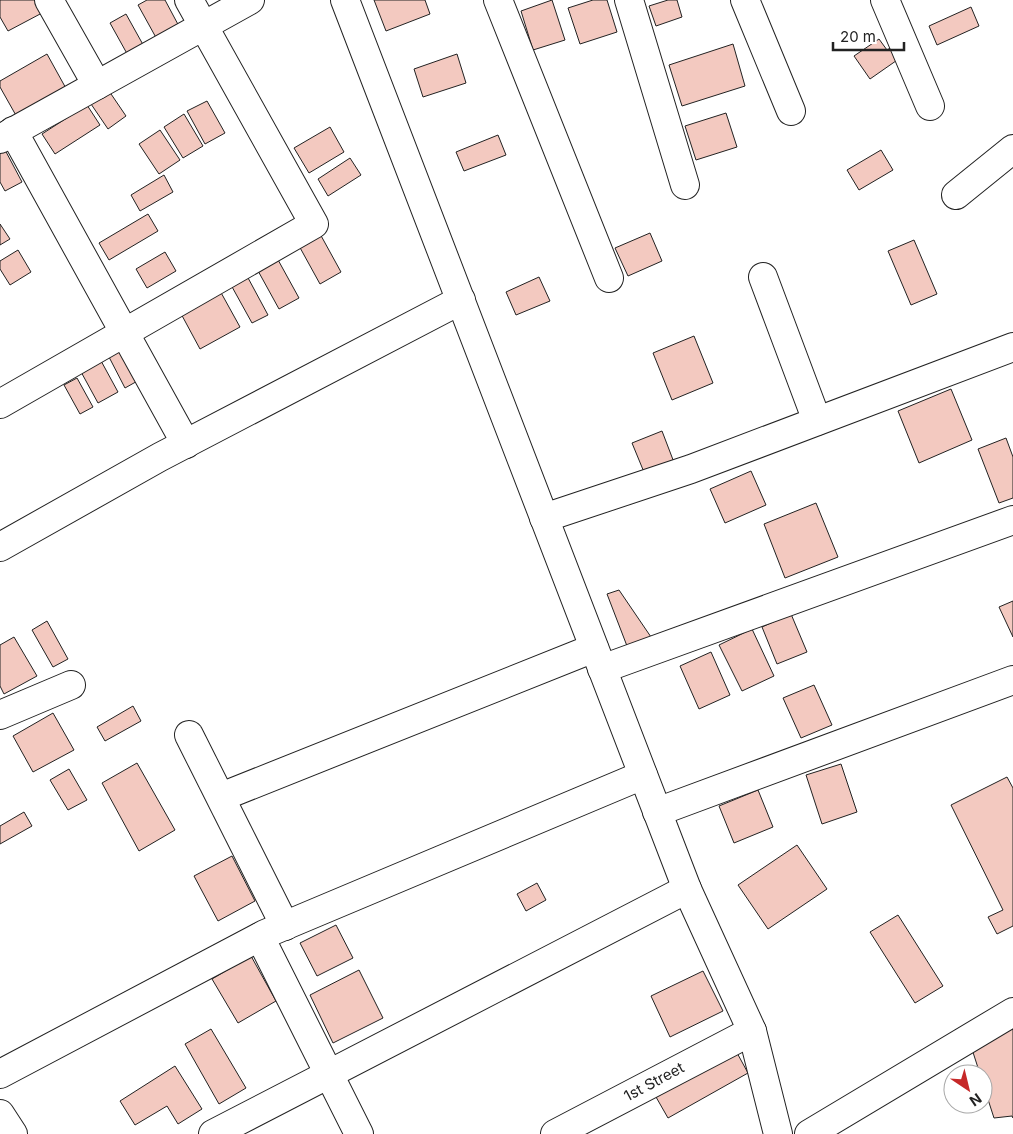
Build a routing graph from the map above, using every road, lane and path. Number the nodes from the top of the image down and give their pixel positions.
1 (48, 0) edge
2 (189, 0) edge
3 (250, 0) edge
4 (345, 0) edge
5 (498, 0) edge
6 (629, 0) edge
7 (745, 0) edge
8 (885, 0) edge
9 (204, 26) junction
10 (97, 85) junction
11 (930, 106) dead end
12 (791, 111) dead end
13 (7, 135) edge
14 (1013, 150) edge
15 (685, 185) dead end
16 (956, 195) dead end
17 (763, 277) dead end
18 (609, 278) dead end
19 (460, 300) junction
20 (123, 332) junction
21 (1013, 347) edge
22 (0, 404) edge
23 (816, 421) junction
24 (186, 444) junction
25 (544, 518) junction
26 (1013, 520) edge
27 (0, 547) edge
28 (598, 658) junction
29 (1013, 680) edge
30 (71, 685) dead end
31 (0, 715) edge
32 (189, 735) dead end
33 (643, 775) junction
34 (221, 797) junction
35 (657, 812) junction
36 (686, 889) junction
37 (285, 926) junction
38 (260, 937) junction
39 (1013, 1012) edge
40 (752, 1031) junction
41 (329, 1073) junction
42 (0, 1074) edge
43 (0, 1114) edge
44 (13, 1134) edge
45 (213, 1134) edge
46 (359, 1134) edge
47 (555, 1134) edge
48 (778, 1134) edge
49 (809, 1134) edge

1 - 10 street
2 - 9 street
3 - 9 street
4 - 19 street
5 - 18 street
6 - 15 street
7 - 12 street
8 - 11 street
9 - 10 street
9 - 20 street
10 - 13 street
13 - 20 street
14 - 16 street
17 - 23 street
19 - 24 street
19 - 25 street
20 - 22 street
20 - 24 street
21 - 23 street
23 - 25 street
24 - 27 street
25 - 28 street
26 - 28 street
28 - 33 street
28 - 34 street
29 - 35 street
30 - 31 street
32 - 34 street
33 - 35 street
33 - 37 street
34 - 37 street
35 - 36 street
36 - 40 street
36 - 41 street
37 - 38 street
38 - 41 street
38 - 42 street
39 - 49 street
40 - 47 street, 1st Street
40 - 48 street
41 - 45 street
41 - 46 street
43 - 44 street

